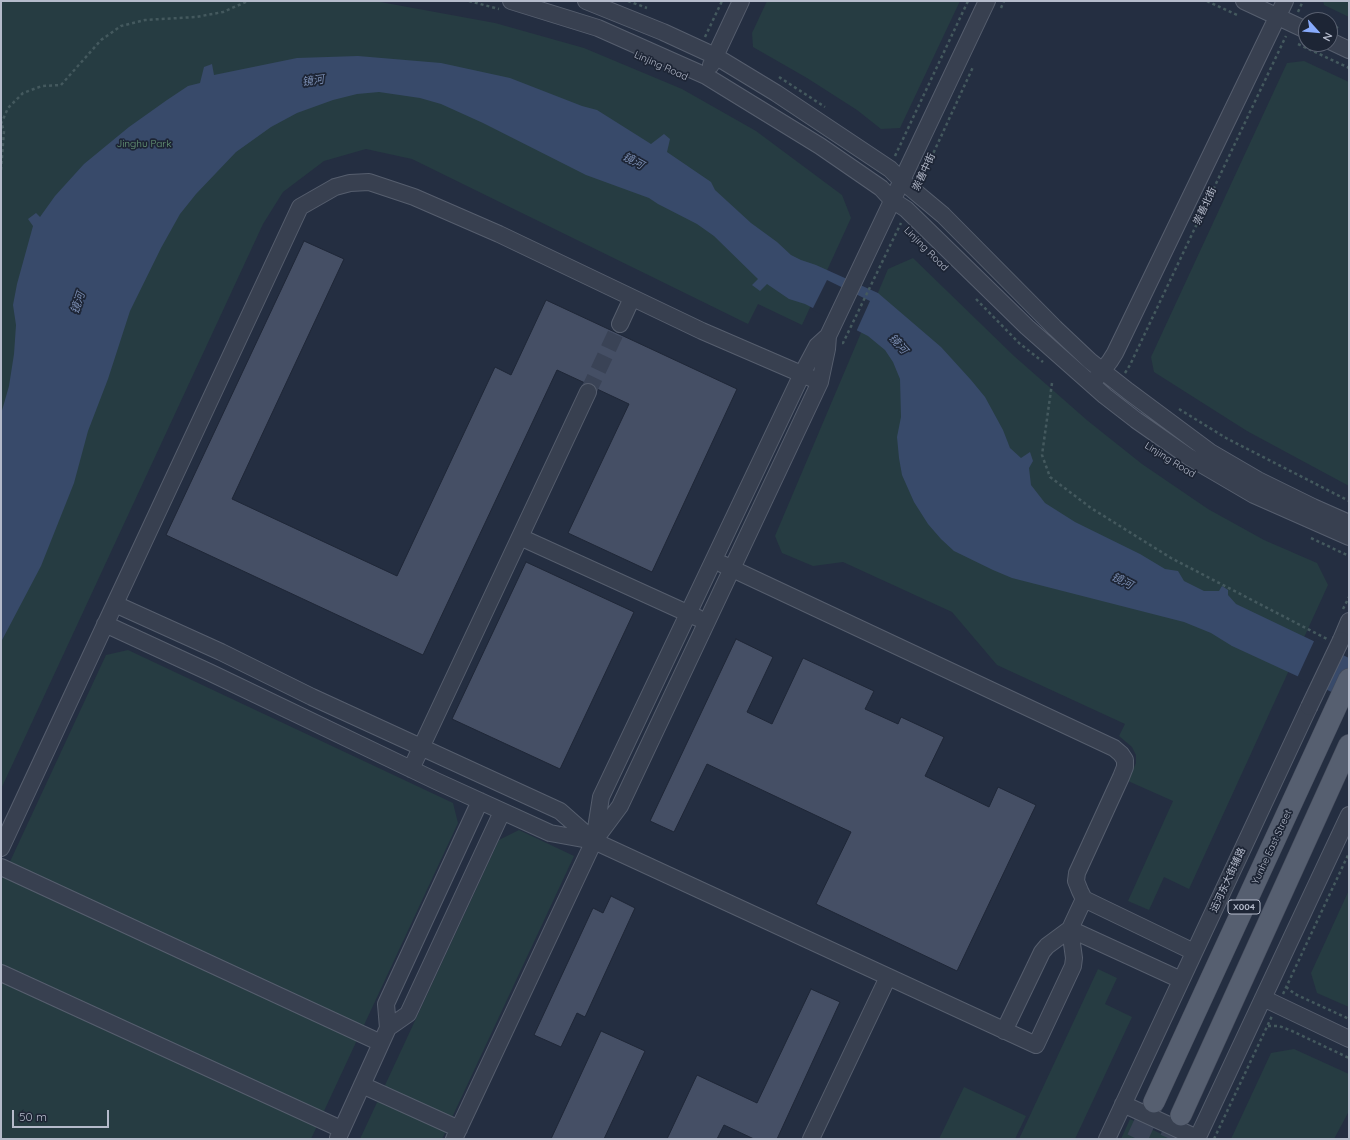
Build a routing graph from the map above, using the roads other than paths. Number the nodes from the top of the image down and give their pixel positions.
1 (586, 1) edge
2 (740, 1) edge
3 (1244, 1) edge
4 (1285, 1) edge
5 (505, 5) edge
6 (994, 5) edge
7 (1278, 16) junction
8 (1298, 26) edge
9 (1338, 45) edge
10 (1349, 50) edge
11 (715, 56) junction
12 (706, 76) junction
13 (901, 180) junction
14 (890, 206) junction
15 (632, 298) junction
16 (620, 324) tunnel mouth
17 (828, 336) junction
18 (1102, 371) junction
19 (802, 374) junction
20 (820, 382) junction
21 (1091, 384) junction
22 (588, 392) tunnel mouth
23 (1349, 523) edge
24 (520, 537) junction
25 (1349, 537) edge
26 (714, 560) junction
27 (732, 569) junction
28 (115, 604) junction
29 (688, 614) junction
30 (1349, 621) edge
31 (707, 622) junction
32 (105, 624) junction
33 (1349, 679) edge
34 (1349, 745) edge
35 (422, 747) junction
36 (411, 769) junction
37 (480, 801) junction
38 (502, 812) junction
39 (1349, 815) edge
40 (594, 841) junction
41 (1, 848) edge
42 (1, 867) edge
43 (1084, 899) junction
44 (1070, 929) junction
45 (1194, 952) junction
46 (1, 973) edge
47 (888, 977) junction
48 (1181, 980) junction
49 (1263, 998) junction
50 (388, 1028) junction
51 (1004, 1030) junction
52 (1349, 1039) edge
53 (381, 1043) junction
54 (362, 1085) junction
55 (1154, 1102) tunnel mouth
56 (1123, 1104) junction
57 (1181, 1115) tunnel mouth
58 (339, 1134) edge
59 (456, 1134) edge
60 (811, 1139) edge
61 (1106, 1139) edge
62 (1197, 1139) edge

1 - 11 street
2 - 11 street
3 - 7 street
4 - 7 street, 崇善北街
5 - 12 street, Linjing Road
6 - 13 street, 崇善中街
7 - 8 street
7 - 18 street, 崇善北街
9 - 10 street
11 - 12 street
11 - 13 street
12 - 14 street, Linjing Road
13 - 14 street, 崇善中街
13 - 18 street
14 - 17 street, 崇善中街
14 - 21 street, Linjing Road
15 - 16 street
15 - 19 street
15 - 28 street
17 - 19 street
17 - 20 street
18 - 21 street, 崇善北街
18 - 23 street
19 - 20 street
19 - 26 street
20 - 27 street
21 - 25 street, Linjing Road
22 - 24 street
24 - 29 street
24 - 35 street
26 - 27 street
26 - 29 street
27 - 31 street
27 - 43 street
28 - 32 street
28 - 35 street
29 - 31 street
29 - 40 street
30 - 45 street, 运河东大街辅路, bridge
31 - 40 street
32 - 36 street
32 - 41 street
33 - 55 main road, Yunhe East Street / X004
34 - 57 main road, X004
35 - 36 street
35 - 40 street
36 - 37 street
37 - 38 street
37 - 50 street
38 - 40 street
38 - 50 street
39 - 49 street
40 - 47 street
40 - 59 street
42 - 53 street
43 - 44 street
43 - 45 street
44 - 48 street
44 - 51 street
44 - 51 street
45 - 48 street, 运河东大街辅路
46 - 58 street
47 - 51 street
47 - 60 street
48 - 56 street, 运河东大街辅路
49 - 52 street
49 - 62 street
50 - 53 street
53 - 54 street
54 - 58 street
54 - 59 street
56 - 61 street, 运河东大街辅路
56 - 62 street

